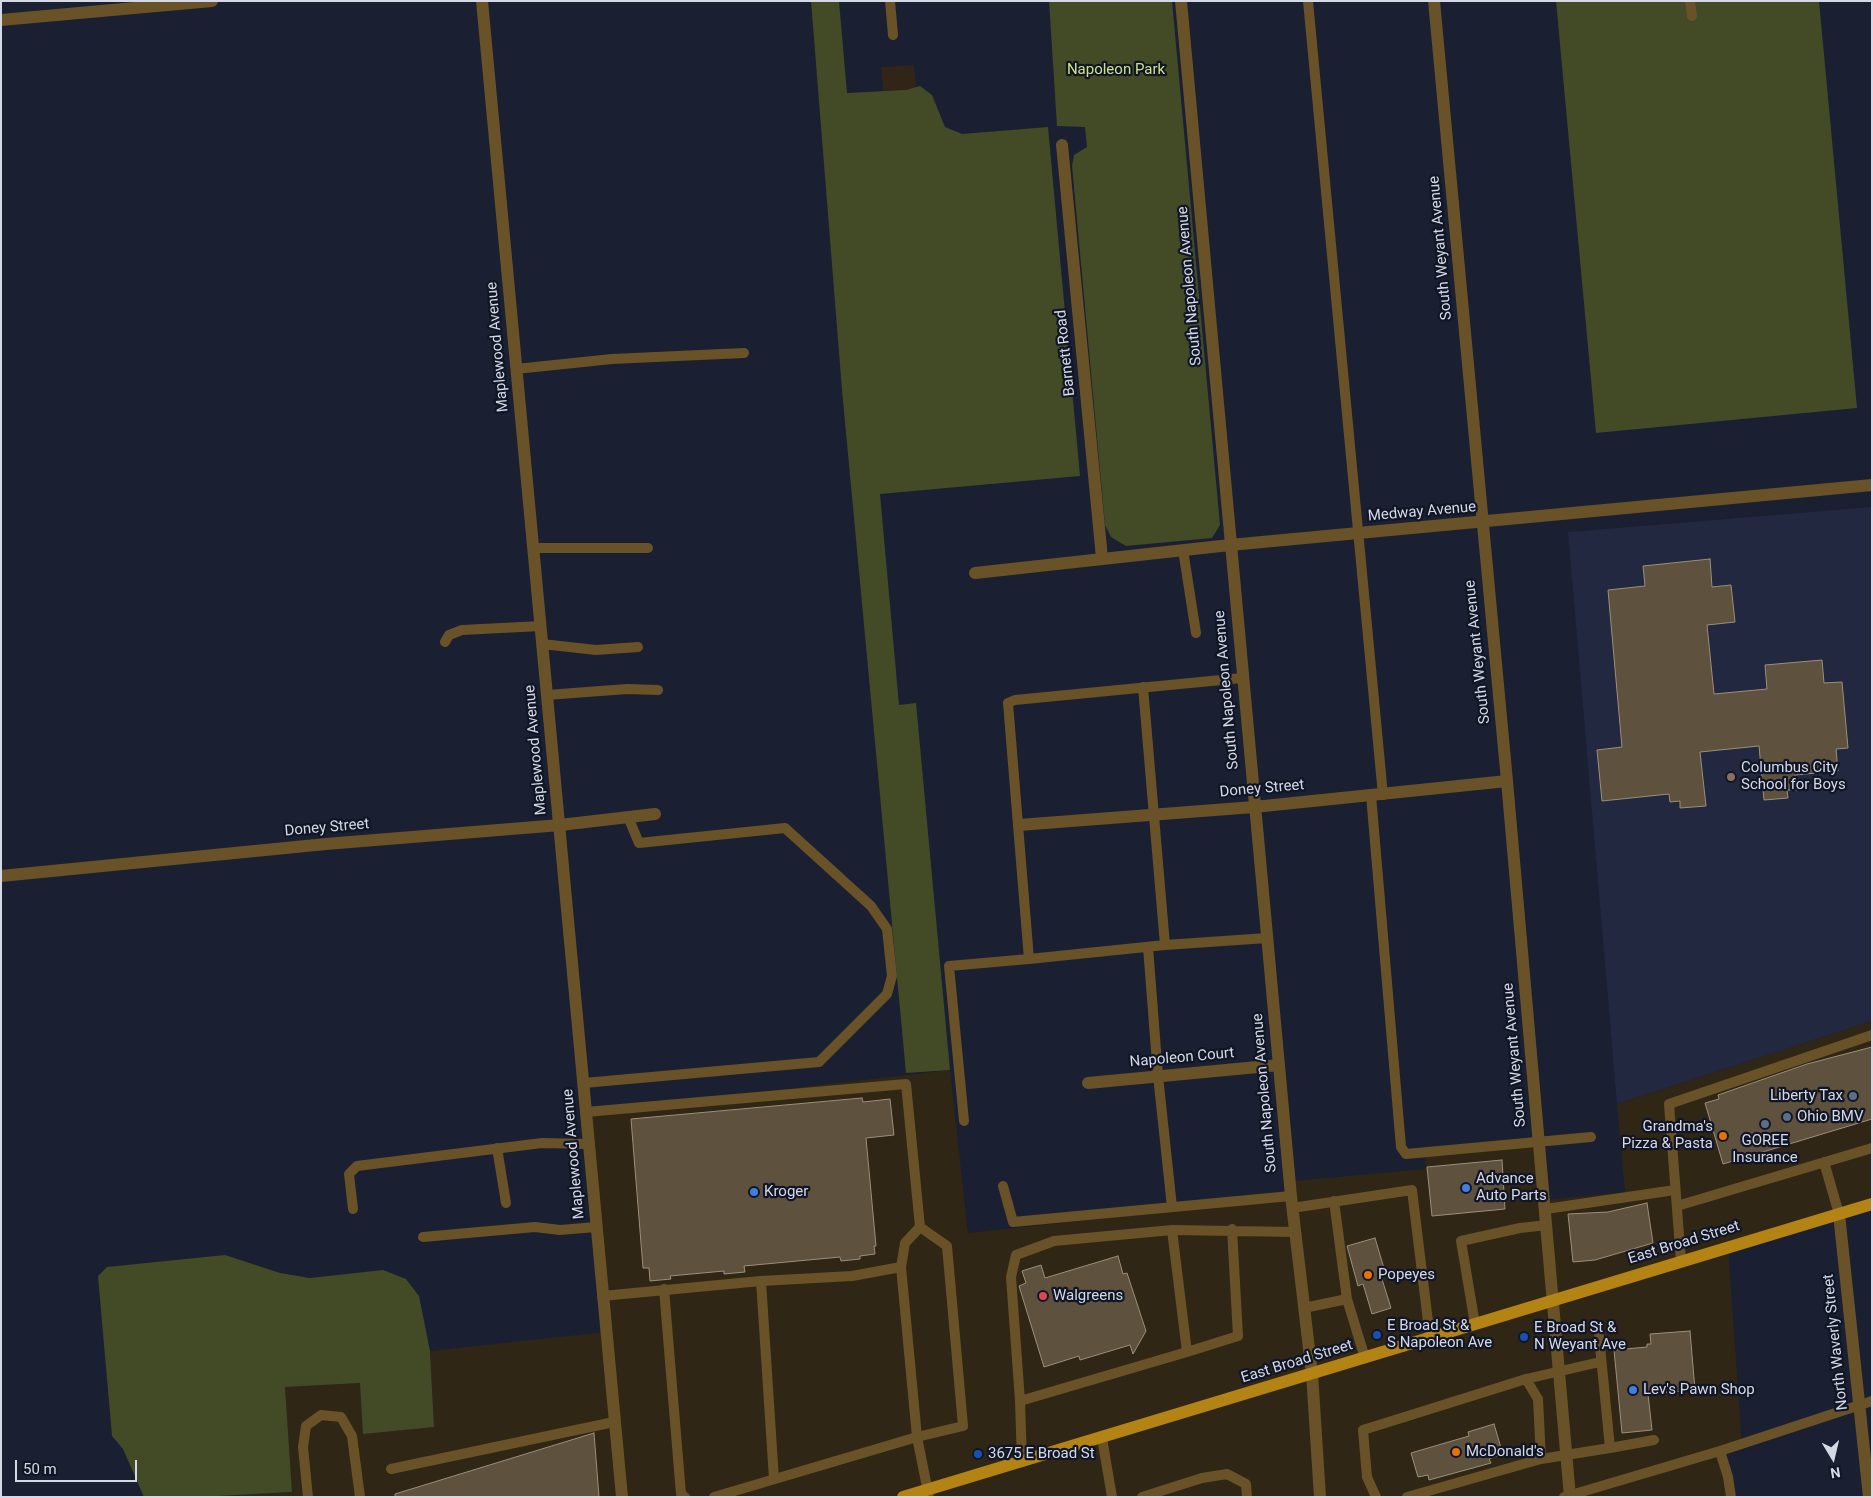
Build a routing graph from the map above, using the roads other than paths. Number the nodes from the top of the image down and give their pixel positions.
1 (212, 1) edge
2 (482, 1) edge
3 (890, 1) edge
4 (1181, 1) edge
5 (1308, 1) edge
6 (1434, 1) edge
7 (1690, 1) edge
8 (1692, 16) dead end
9 (1, 20) edge
10 (893, 35) dead end
11 (1062, 145) dead end
12 (744, 352) dead end
13 (516, 369) junction
14 (1872, 485) edge
15 (1482, 523) junction
16 (1357, 534) junction
17 (1230, 545) junction
18 (533, 548) junction
19 (648, 548) dead end
20 (1183, 550) junction
21 (1102, 558) junction
22 (975, 573) dead end
23 (541, 626) junction
24 (1196, 633) dead end
25 (445, 642) dead end
26 (542, 644) junction
27 (638, 647) dead end
28 (1242, 678) junction
29 (1143, 687) junction
30 (658, 690) dead end
31 (547, 695) junction
32 (1507, 781) junction
33 (1377, 795) junction
34 (1254, 807) junction
35 (655, 814) dead end
36 (1153, 814) junction
37 (628, 817) junction
38 (560, 825) junction
39 (1019, 825) junction
40 (1, 876) edge
41 (1267, 938) junction
42 (1165, 945) junction
43 (1148, 947) junction
44 (1029, 959) junction
45 (1872, 1035) edge
46 (1278, 1065) junction
47 (1158, 1076) junction
48 (1088, 1082) dead end
49 (584, 1083) junction
50 (586, 1112) junction
51 (964, 1121) dead end
52 (1591, 1137) dead end
53 (1540, 1142) junction
54 (590, 1144) junction
55 (498, 1148) junction
56 (1872, 1148) edge
57 (1824, 1162) junction
58 (1003, 1186) dead end
59 (1675, 1190) junction
60 (1334, 1201) junction
61 (1292, 1202) junction
62 (506, 1203) dead end
63 (1872, 1204) edge
64 (1677, 1206) junction
65 (1172, 1207) junction
66 (353, 1209) dead end
67 (1546, 1209) junction
68 (1839, 1214) junction
69 (1547, 1225) junction
70 (920, 1226) junction
71 (596, 1227) junction
72 (1232, 1229) junction
73 (1172, 1230) junction
74 (1295, 1232) junction
75 (423, 1237) dead end
76 (1681, 1261) junction
77 (901, 1267) junction
78 (761, 1282) junction
79 (664, 1289) junction
80 (602, 1296) junction
81 (1347, 1299) junction
82 (1554, 1299) junction
83 (1304, 1308) junction
84 (1475, 1324) junction
85 (1599, 1336) dead end
86 (1430, 1338) junction
87 (1187, 1352) junction
88 (1365, 1358) junction
89 (1600, 1362) junction
90 (1557, 1373) junction
91 (1312, 1374) junction
92 (1526, 1379) junction
93 (1020, 1401) junction
94 (1866, 1403) edge
95 (614, 1422) junction
96 (917, 1437) junction
97 (1102, 1438) junction
98 (1654, 1440) dead end
99 (1610, 1448) junction
100 (1720, 1451) junction
101 (1566, 1455) junction
102 (1541, 1459) junction
103 (1022, 1462) junction
104 (391, 1469) dead end
105 (774, 1478) junction
106 (928, 1493) edge
107 (1568, 1496) edge
108 (308, 1497) edge
109 (360, 1497) edge
110 (622, 1497) edge
111 (685, 1497) edge
112 (714, 1497) edge
113 (904, 1497) edge
114 (1112, 1497) edge
115 (1142, 1497) edge
116 (1247, 1497) edge
117 (1320, 1497) edge
118 (1376, 1497) edge
119 (1407, 1497) edge
120 (1731, 1497) edge
121 (1869, 1497) edge

1 - 9 street
2 - 13 street, Maplewood Avenue
3 - 10 lane
4 - 17 street, South Napoleon Avenue
5 - 16 lane
6 - 15 street, South Weyant Avenue
7 - 8 lane
11 - 21 street, Barnett Road
12 - 13 lane
13 - 18 street, Maplewood Avenue
14 - 15 street, Medway Avenue
15 - 16 street, Medway Avenue
15 - 32 street, South Weyant Avenue
16 - 17 street, Medway Avenue
16 - 33 lane
17 - 20 street, Medway Avenue
17 - 28 street, South Napoleon Avenue
18 - 19 lane
18 - 23 street, Maplewood Avenue
20 - 21 street, Medway Avenue
20 - 24 lane
21 - 22 street, Medway Avenue
23 - 25 lane
23 - 26 street, Maplewood Avenue
26 - 27 lane
26 - 31 street, Maplewood Avenue
28 - 29 lane
28 - 34 street, South Napoleon Avenue
29 - 36 lane
29 - 39 lane
30 - 31 lane
31 - 38 street, Maplewood Avenue
32 - 33 street, Doney Street
32 - 53 street, South Weyant Avenue
33 - 34 street, Doney Street
33 - 53 lane
34 - 36 street, Doney Street
34 - 41 street, South Napoleon Avenue
35 - 37 street, Doney Street
36 - 39 street, Doney Street
36 - 42 lane
37 - 38 street, Doney Street
37 - 49 lane
38 - 40 street, Doney Street
38 - 49 street, Maplewood Avenue
39 - 44 lane
41 - 42 lane
41 - 46 street, South Napoleon Avenue
42 - 43 lane
43 - 44 lane
43 - 47 lane
44 - 51 lane
45 - 59 lane
46 - 47 street, Napoleon Court
46 - 61 street, South Napoleon Avenue
47 - 48 street, Napoleon Court
47 - 65 lane
49 - 50 street, Maplewood Avenue
50 - 54 street, Maplewood Avenue
50 - 70 lane
52 - 53 lane
53 - 67 street, South Weyant Avenue
54 - 55 lane
54 - 71 street, Maplewood Avenue
55 - 62 lane
55 - 66 lane
56 - 57 lane
57 - 64 lane
57 - 68 lane
58 - 65 lane
59 - 64 lane
59 - 67 lane
60 - 61 lane
60 - 81 lane
60 - 86 lane
61 - 65 lane
61 - 74 street, South Napoleon Avenue
63 - 68 main road, East Broad Street
64 - 76 lane
67 - 69 street, South Weyant Avenue
68 - 76 main road, East Broad Street
68 - 94 street, North Waverly Street
69 - 82 street, South Weyant Avenue
69 - 84 lane
70 - 77 lane
70 - 96 lane
71 - 75 lane
71 - 80 street, Maplewood Avenue
72 - 73 lane
72 - 74 lane
72 - 87 lane
73 - 87 lane
73 - 93 lane
74 - 83 street, South Napoleon Avenue
76 - 82 main road, East Broad Street
77 - 78 lane
77 - 96 lane
78 - 79 lane
78 - 105 lane
79 - 80 lane
79 - 111 lane
80 - 95 street, Maplewood Avenue
81 - 83 lane
81 - 88 lane
82 - 84 main road, East Broad Street
82 - 90 street, South Weyant Avenue
83 - 91 street, South Napoleon Avenue
84 - 86 main road, East Broad Street
85 - 89 lane
86 - 88 main road, East Broad Street
87 - 93 lane
88 - 91 main road, East Broad Street
89 - 90 lane
89 - 99 lane
90 - 92 lane
90 - 101 street, South Weyant Avenue
91 - 97 main road, East Broad Street
91 - 117 street, South Napoleon Avenue
92 - 102 lane
92 - 118 lane
93 - 103 lane
94 - 100 lane
94 - 121 street, North Waverly Street
95 - 104 lane
95 - 110 street, Maplewood Avenue
96 - 105 lane
96 - 106 lane
97 - 103 main road, East Broad Street
97 - 114 lane
98 - 99 lane
99 - 101 lane
100 - 107 lane
100 - 120 lane
101 - 102 lane
101 - 107 street, South Weyant Avenue
102 - 119 lane
103 - 106 main road, East Broad Street
105 - 112 lane
106 - 113 main road, East Broad Street
108 - 109 lane
115 - 116 lane

